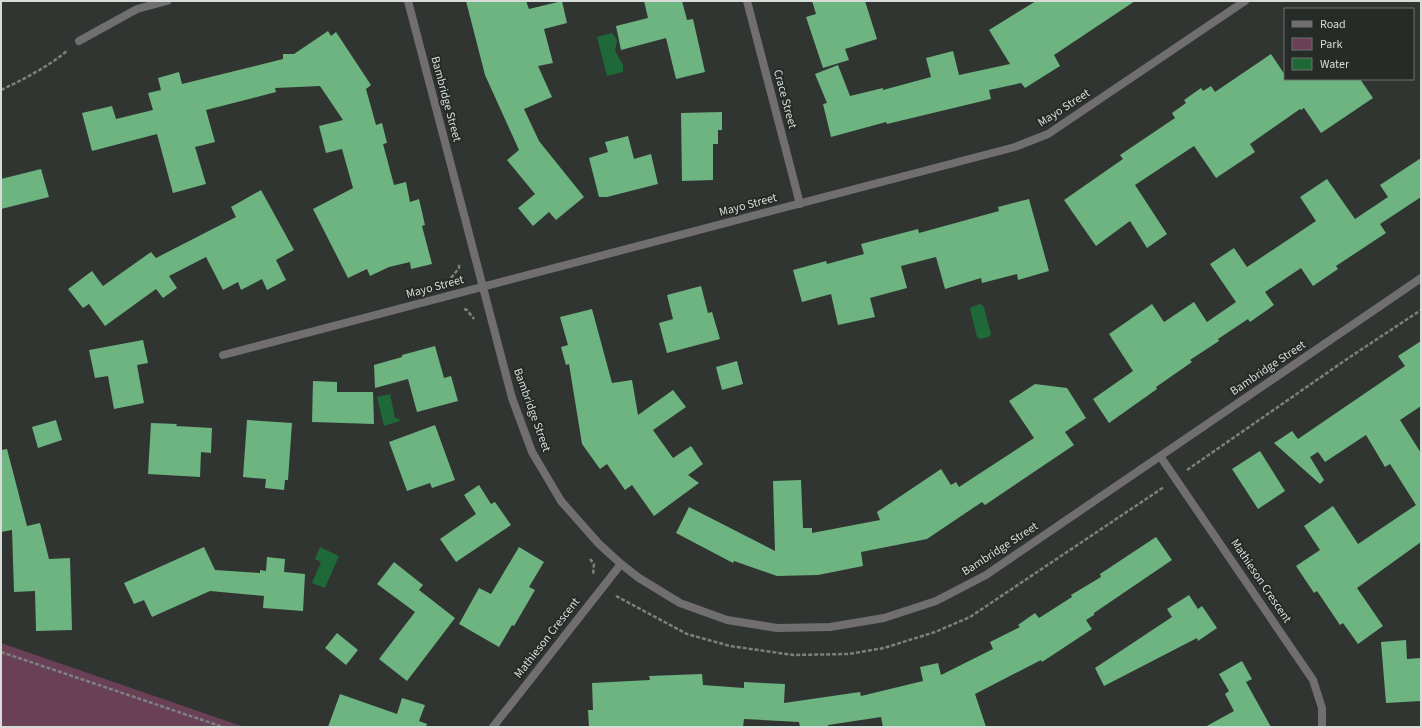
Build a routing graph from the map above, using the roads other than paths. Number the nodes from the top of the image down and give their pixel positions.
1 (167, 1) edge
2 (408, 1) edge
3 (747, 1) edge
4 (1245, 1) edge
5 (79, 41) road end
6 (800, 204) junction
7 (1421, 278) edge
8 (483, 287) junction
9 (223, 355) dead end
10 (1160, 456) junction
11 (621, 564) junction
12 (493, 727) edge
13 (1322, 727) edge

1 - 5 street
2 - 8 street, Bambridge Street
3 - 6 street, Crace Street
4 - 6 street, Mayo Street
6 - 8 street, Mayo Street
7 - 10 street, Bambridge Street
8 - 9 street, Mayo Street
8 - 11 street, Bambridge Street
10 - 11 street, Bambridge Street
10 - 13 street, Mathieson Crescent
11 - 12 street, Mathieson Crescent

